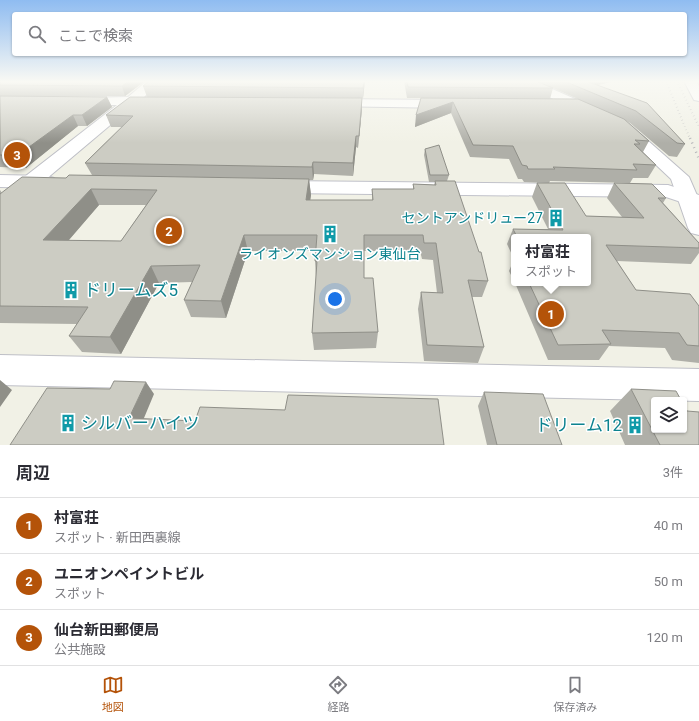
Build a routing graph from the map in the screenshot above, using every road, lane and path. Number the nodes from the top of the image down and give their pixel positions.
1 (130, 102) edge
2 (156, 102) edge
3 (163, 102) edge
4 (574, 102) edge
5 (315, 103) edge
6 (459, 104) edge
7 (547, 104) edge
8 (579, 104) junction
9 (0, 181) edge
10 (30, 182) junction
11 (68, 182) edge
12 (262, 186) edge
13 (693, 199) edge
14 (0, 208) edge
15 (699, 228) edge
16 (0, 370) edge
17 (699, 385) edge

1 - 10 street
2 - 3 street
4 - 8 street
5 - 6 street
7 - 8 street
8 - 13 street
9 - 10 street
10 - 11 street
10 - 14 street
12 - 13 street
13 - 15 street
16 - 17 street

